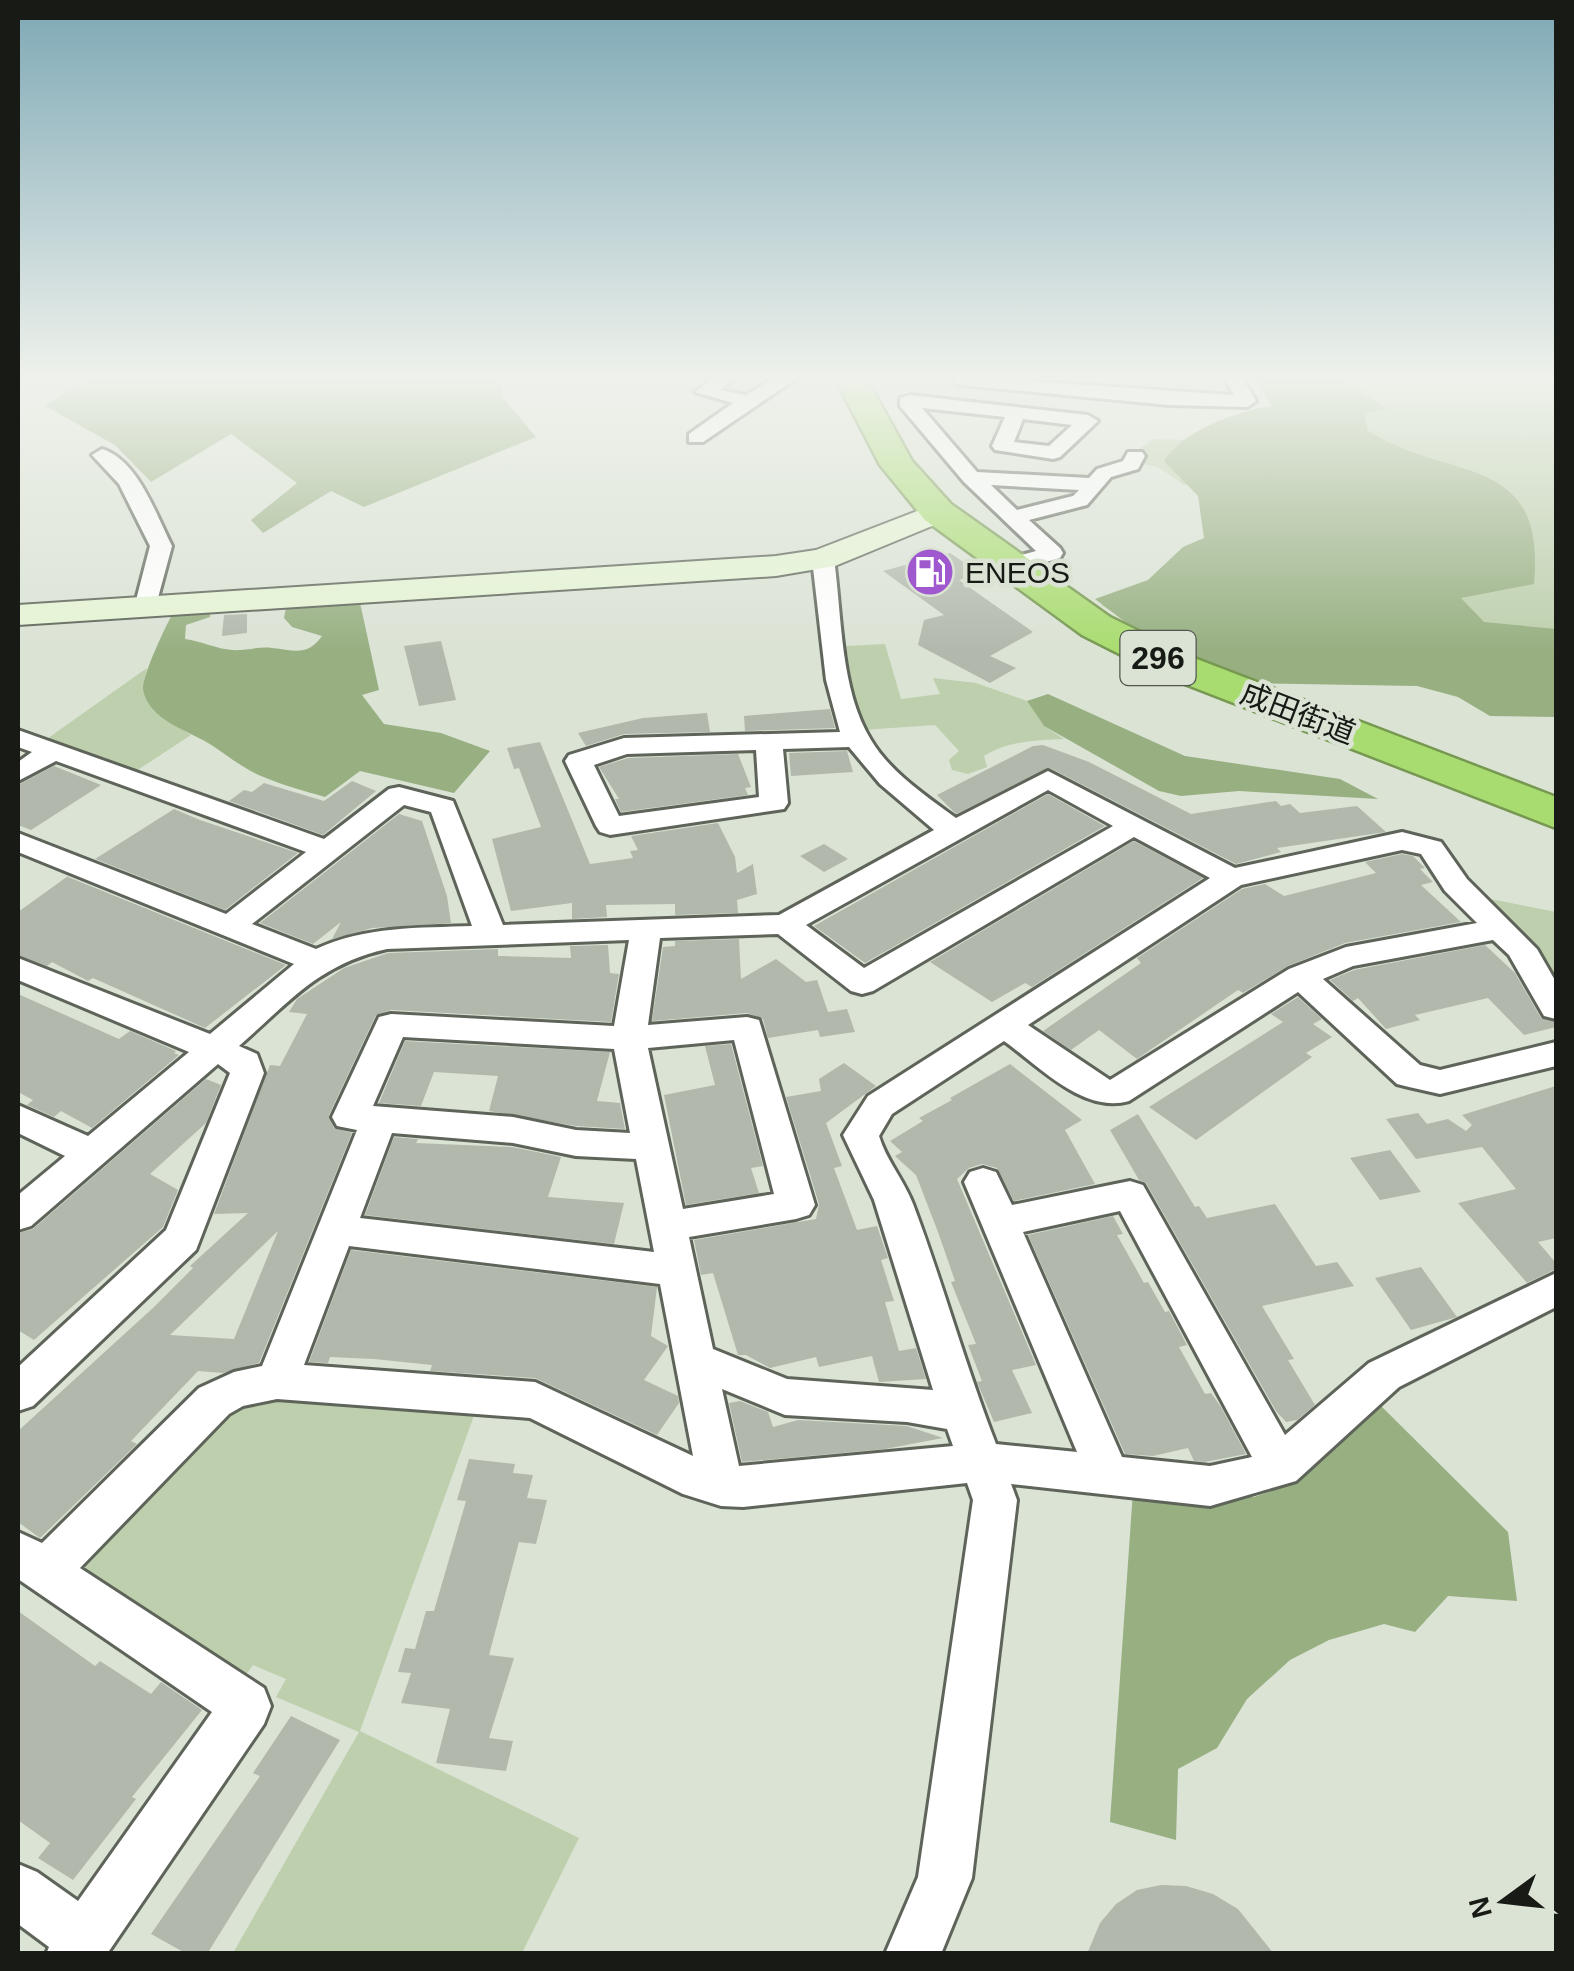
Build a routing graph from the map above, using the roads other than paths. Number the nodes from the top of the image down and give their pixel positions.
1 (115, 468) edge
2 (900, 468) edge
3 (960, 468) edge
4 (1119, 468) edge
5 (971, 478) junction
6 (1092, 484) junction
7 (938, 512) junction
8 (1013, 517) junction
9 (823, 558) junction
10 (1011, 566) junction
11 (147, 604) junction
12 (18, 615) edge
13 (18, 738) edge
14 (856, 739) junction
15 (769, 740) junction
16 (52, 752) junction
17 (18, 773) edge
18 (1556, 814) edge
19 (1135, 826) junction
20 (954, 831) junction
21 (18, 842) edge
22 (326, 850) junction
23 (1231, 878) junction
24 (785, 924) junction
25 (230, 926) junction
26 (646, 929) junction
27 (1498, 929) junction
28 (491, 935) junction
29 (318, 962) junction
30 (18, 968) edge
31 (1300, 976) junction
32 (1556, 1008) edge
33 (1003, 1024) junction
34 (628, 1038) junction
35 (214, 1050) junction
36 (1556, 1054) edge
37 (18, 1118) edge
38 (380, 1120) junction
39 (651, 1147) junction
40 (92, 1153) junction
41 (983, 1182) dead end
42 (18, 1216) edge
43 (1000, 1222) junction
44 (667, 1226) junction
45 (336, 1230) junction
46 (676, 1270) junction
47 (1556, 1289) edge
48 (694, 1359) junction
49 (277, 1381) junction
50 (18, 1393) edge
51 (963, 1413) junction
52 (982, 1462) junction
53 (1280, 1467) junction
54 (1106, 1472) junction
55 (721, 1486) junction
56 (31, 1562) edge
57 (18, 1891) edge
58 (79, 1946) edge
59 (913, 1954) edge

1 - 11 street
2 - 7 highway, 成田街道 / 296
3 - 5 street
4 - 6 street
5 - 6 street
5 - 8 street
6 - 8 street
7 - 9 street
7 - 10 highway, 成田街道 / 296
8 - 10 street
9 - 11 street
9 - 14 street
10 - 18 highway, 成田街道 / 296
11 - 12 street
13 - 16 street
14 - 15 street
14 - 20 street
15 - 15 street
16 - 17 street
16 - 22 street
19 - 20 street
19 - 23 street
19 - 24 street
20 - 24 street
21 - 25 street
22 - 25 street
22 - 28 street
23 - 27 street
23 - 33 street
24 - 26 street
25 - 29 street
26 - 28 street
26 - 34 street
27 - 31 street
27 - 32 street
28 - 29 street
29 - 35 street
30 - 35 street
31 - 33 street
31 - 36 street
33 - 51 street
34 - 38 street
34 - 39 street
34 - 44 street
35 - 40 street
35 - 50 street
37 - 40 street
38 - 39 street
38 - 45 street
39 - 44 street
40 - 42 street
41 - 43 street
43 - 53 street
43 - 54 street
44 - 46 street
45 - 46 street
45 - 49 street
46 - 48 street
47 - 53 street
48 - 51 street
48 - 55 street
49 - 55 street
49 - 56 street
51 - 52 street
52 - 54 street
52 - 55 street
52 - 59 street
53 - 54 street
56 - 58 street
57 - 58 street

